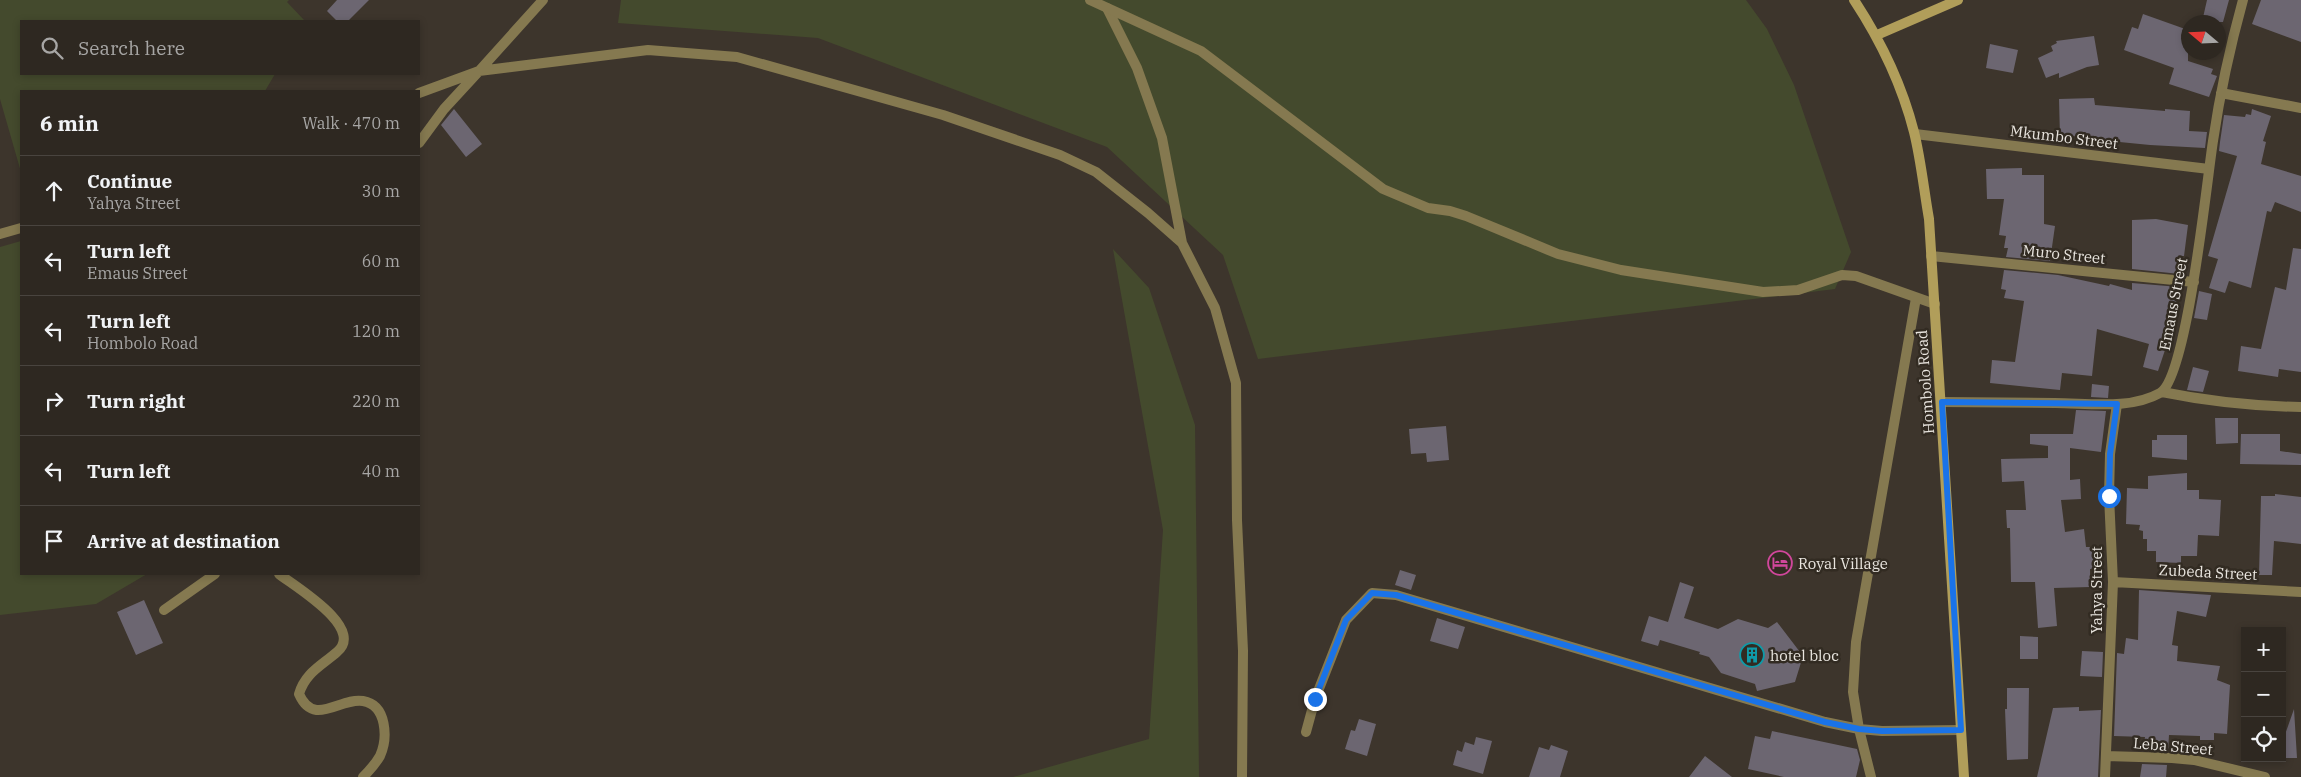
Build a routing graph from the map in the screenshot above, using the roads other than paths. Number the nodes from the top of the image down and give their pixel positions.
1 (543, 0) edge
2 (1090, 0) edge
3 (1854, 0) edge
4 (1958, 0) edge
5 (2243, 0) edge
6 (1107, 8) junction
7 (1877, 34) junction
8 (479, 71) junction
9 (420, 93) edge
10 (2221, 93) junction
11 (2301, 108) edge
12 (1915, 134) junction
13 (420, 142) edge
14 (2210, 168) junction
15 (20, 228) edge
16 (0, 234) edge
17 (1182, 243) junction
18 (1931, 256) junction
19 (2194, 282) junction
20 (1916, 298) junction
21 (1935, 304) junction
22 (2162, 392) junction
23 (1942, 402) junction
24 (2117, 404) junction
25 (2301, 406) edge
26 (214, 575) edge
27 (280, 575) edge
28 (2113, 582) junction
29 (2301, 592) edge
30 (164, 610) dead end
31 (1859, 729) junction
32 (1961, 730) junction
33 (1306, 732) dead end
34 (2106, 756) junction
35 (363, 777) edge
36 (1242, 777) edge
37 (1871, 777) edge
38 (1964, 777) edge
39 (2105, 777) edge
40 (2265, 777) edge

1 - 8 street
2 - 6 street
3 - 7 street, Hombolo Road
4 - 7 street
5 - 10 street, Emaus Street
6 - 17 street
6 - 20 street
7 - 12 street, Hombolo Road
8 - 9 street
8 - 13 street
8 - 17 street
10 - 11 street
10 - 14 street, Emaus Street
12 - 14 street, Mkumbo Street
12 - 18 street, Hombolo Road
14 - 19 street, Emaus Street
15 - 16 street
17 - 36 street
18 - 19 street, Muro Street
18 - 21 street, Hombolo Road
19 - 22 street, Emaus Street
20 - 21 street
20 - 31 street
21 - 23 street, Hombolo Road
22 - 24 street
22 - 25 street
23 - 24 street
23 - 32 street, Hombolo Road
24 - 28 street, Yahya Street
26 - 30 street
27 - 35 street
28 - 29 street, Zubeda Street
28 - 34 street, Yahya Street
31 - 32 street
31 - 33 street
31 - 37 street
32 - 38 street, Hombolo Road
34 - 39 street, Yahya Street
34 - 40 street, Leba Street

